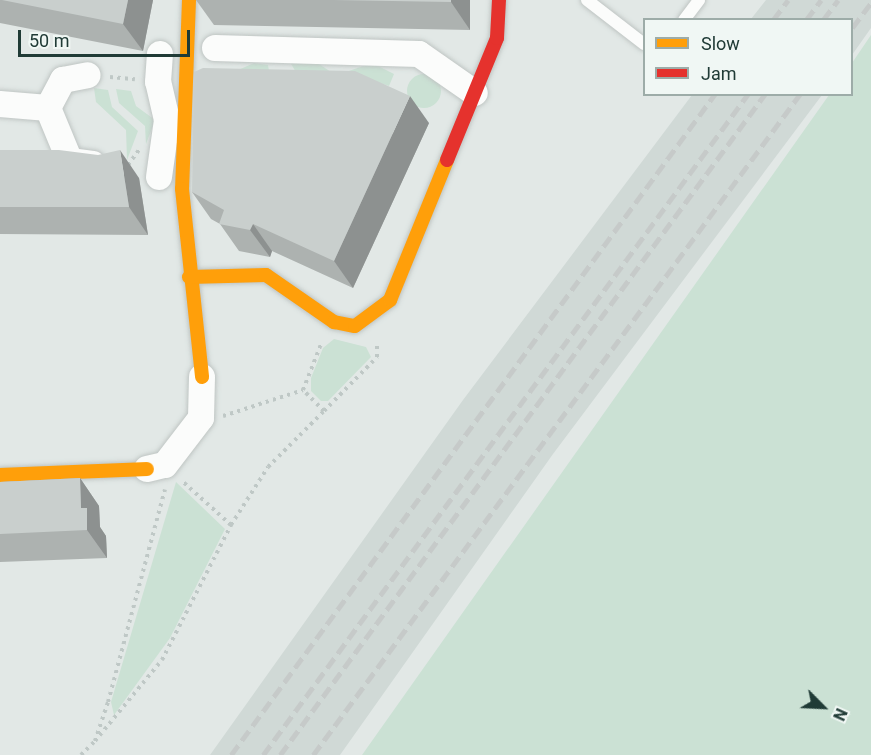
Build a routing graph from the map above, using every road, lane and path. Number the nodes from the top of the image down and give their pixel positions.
1 (189, 0) edge
2 (499, 0) edge
3 (588, 0) edge
4 (699, 0) edge
5 (686, 18) edge
6 (643, 42) edge
7 (215, 48) dead end
8 (160, 54) dead end
9 (101, 76) joint
10 (151, 81) junction
11 (475, 93) junction
12 (0, 104) edge
13 (48, 108) junction
14 (189, 277) junction
15 (367, 320) junction
16 (334, 321) junction
17 (202, 377) joint
18 (303, 390) junction
19 (324, 411) junction
20 (201, 418) junction
21 (175, 474) dead end
22 (0, 475) edge
23 (155, 475) junction
24 (231, 525) junction
25 (95, 741) junction
26 (81, 755) edge

1 - 14 street
2 - 11 street
3 - 6 lane
4 - 5 lane
7 - 11 street
8 - 10 street
9 - 10 path
9 - 13 street
10 - 13 street
11 - 15 street
12 - 13 street
14 - 16 street
14 - 17 street
15 - 16 street
15 - 19 path
16 - 18 path
17 - 20 street
18 - 19 path
18 - 20 path
19 - 24 path
20 - 23 street
21 - 24 path
22 - 23 street
23 - 25 path
24 - 25 path
25 - 26 path

